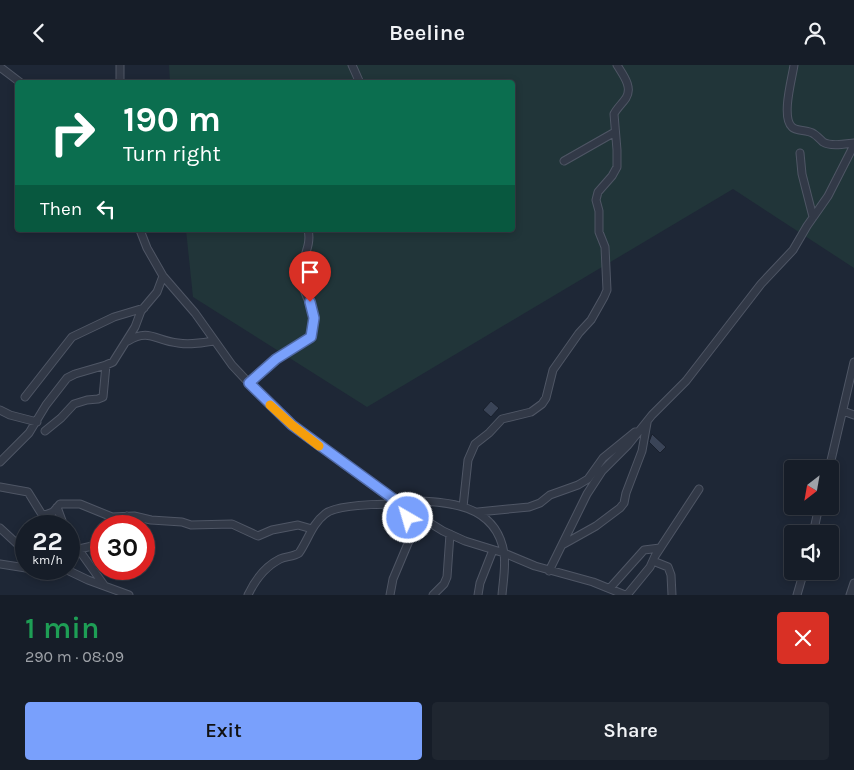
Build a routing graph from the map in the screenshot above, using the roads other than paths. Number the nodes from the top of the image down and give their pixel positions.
1 (120, 65) edge
2 (352, 65) edge
3 (617, 65) edge
4 (794, 65) edge
5 (0, 67) edge
6 (17, 80) edge
7 (120, 80) edge
8 (359, 80) edge
9 (615, 132) junction
10 (854, 144) edge
11 (800, 153) dead end
12 (564, 161) dead end
13 (813, 217) junction
14 (141, 232) edge
15 (308, 232) edge
16 (163, 276) junction
17 (144, 307) junction
18 (214, 341) junction
19 (124, 344) junction
20 (854, 362) edge
21 (106, 365) junction
22 (852, 376) edge
23 (249, 383) junction
24 (25, 397) dead end
25 (0, 410) edge
26 (843, 411) junction
27 (652, 415) junction
28 (854, 415) edge
29 (37, 421) junction
30 (647, 422) junction
31 (46, 431) dead end
32 (831, 460) edge
33 (0, 462) edge
34 (0, 487) edge
35 (699, 489) dead end
36 (396, 502) junction
37 (57, 507) junction
38 (463, 507) junction
39 (406, 508) junction
40 (478, 513) junction
41 (60, 515) edge
42 (107, 515) edge
43 (155, 519) edge
44 (0, 528) edge
45 (312, 529) junction
46 (450, 534) junction
47 (15, 542) edge
48 (561, 545) junction
49 (660, 548) junction
50 (80, 550) edge
51 (493, 550) junction
52 (504, 553) junction
53 (653, 561) junction
54 (0, 563) edge
55 (15, 566) edge
56 (549, 571) junction
57 (80, 576) edge
58 (801, 580) edge
59 (854, 583) edge
60 (104, 586) junction
61 (610, 588) junction
62 (129, 595) edge
63 (248, 595) edge
64 (390, 595) edge
65 (433, 595) edge
66 (478, 595) edge
67 (502, 595) edge
68 (626, 595) edge
69 (672, 595) edge
70 (797, 595) edge
71 (850, 595) edge

1 - 7 street
2 - 8 street
3 - 9 street
4 - 10 street
5 - 6 street
9 - 12 street
9 - 38 street
10 - 13 street
11 - 13 street
13 - 27 street
14 - 16 street
15 - 23 street
16 - 17 street
16 - 18 street
17 - 19 street
17 - 24 street
18 - 19 street
18 - 23 street
19 - 21 street
20 - 22 street
21 - 29 street
21 - 31 street
22 - 26 street
23 - 36 street
25 - 29 street
26 - 28 street
26 - 32 street
27 - 30 street
27 - 40 street
29 - 33 street
30 - 48 street
30 - 48 street
34 - 37 street
35 - 49 street
36 - 38 street
36 - 39 street
36 - 45 street
37 - 41 street
37 - 42 street
38 - 40 street
39 - 46 street
39 - 64 street
40 - 52 street
43 - 45 street
44 - 47 street
45 - 63 street
46 - 51 street
46 - 65 street
48 - 56 street
49 - 53 street
49 - 61 street
50 - 60 street
51 - 52 street
51 - 66 street
52 - 56 street
52 - 67 street
53 - 68 street
53 - 69 street
54 - 55 street
56 - 61 street
57 - 60 street
58 - 70 street
59 - 71 street
60 - 62 street
61 - 68 street

